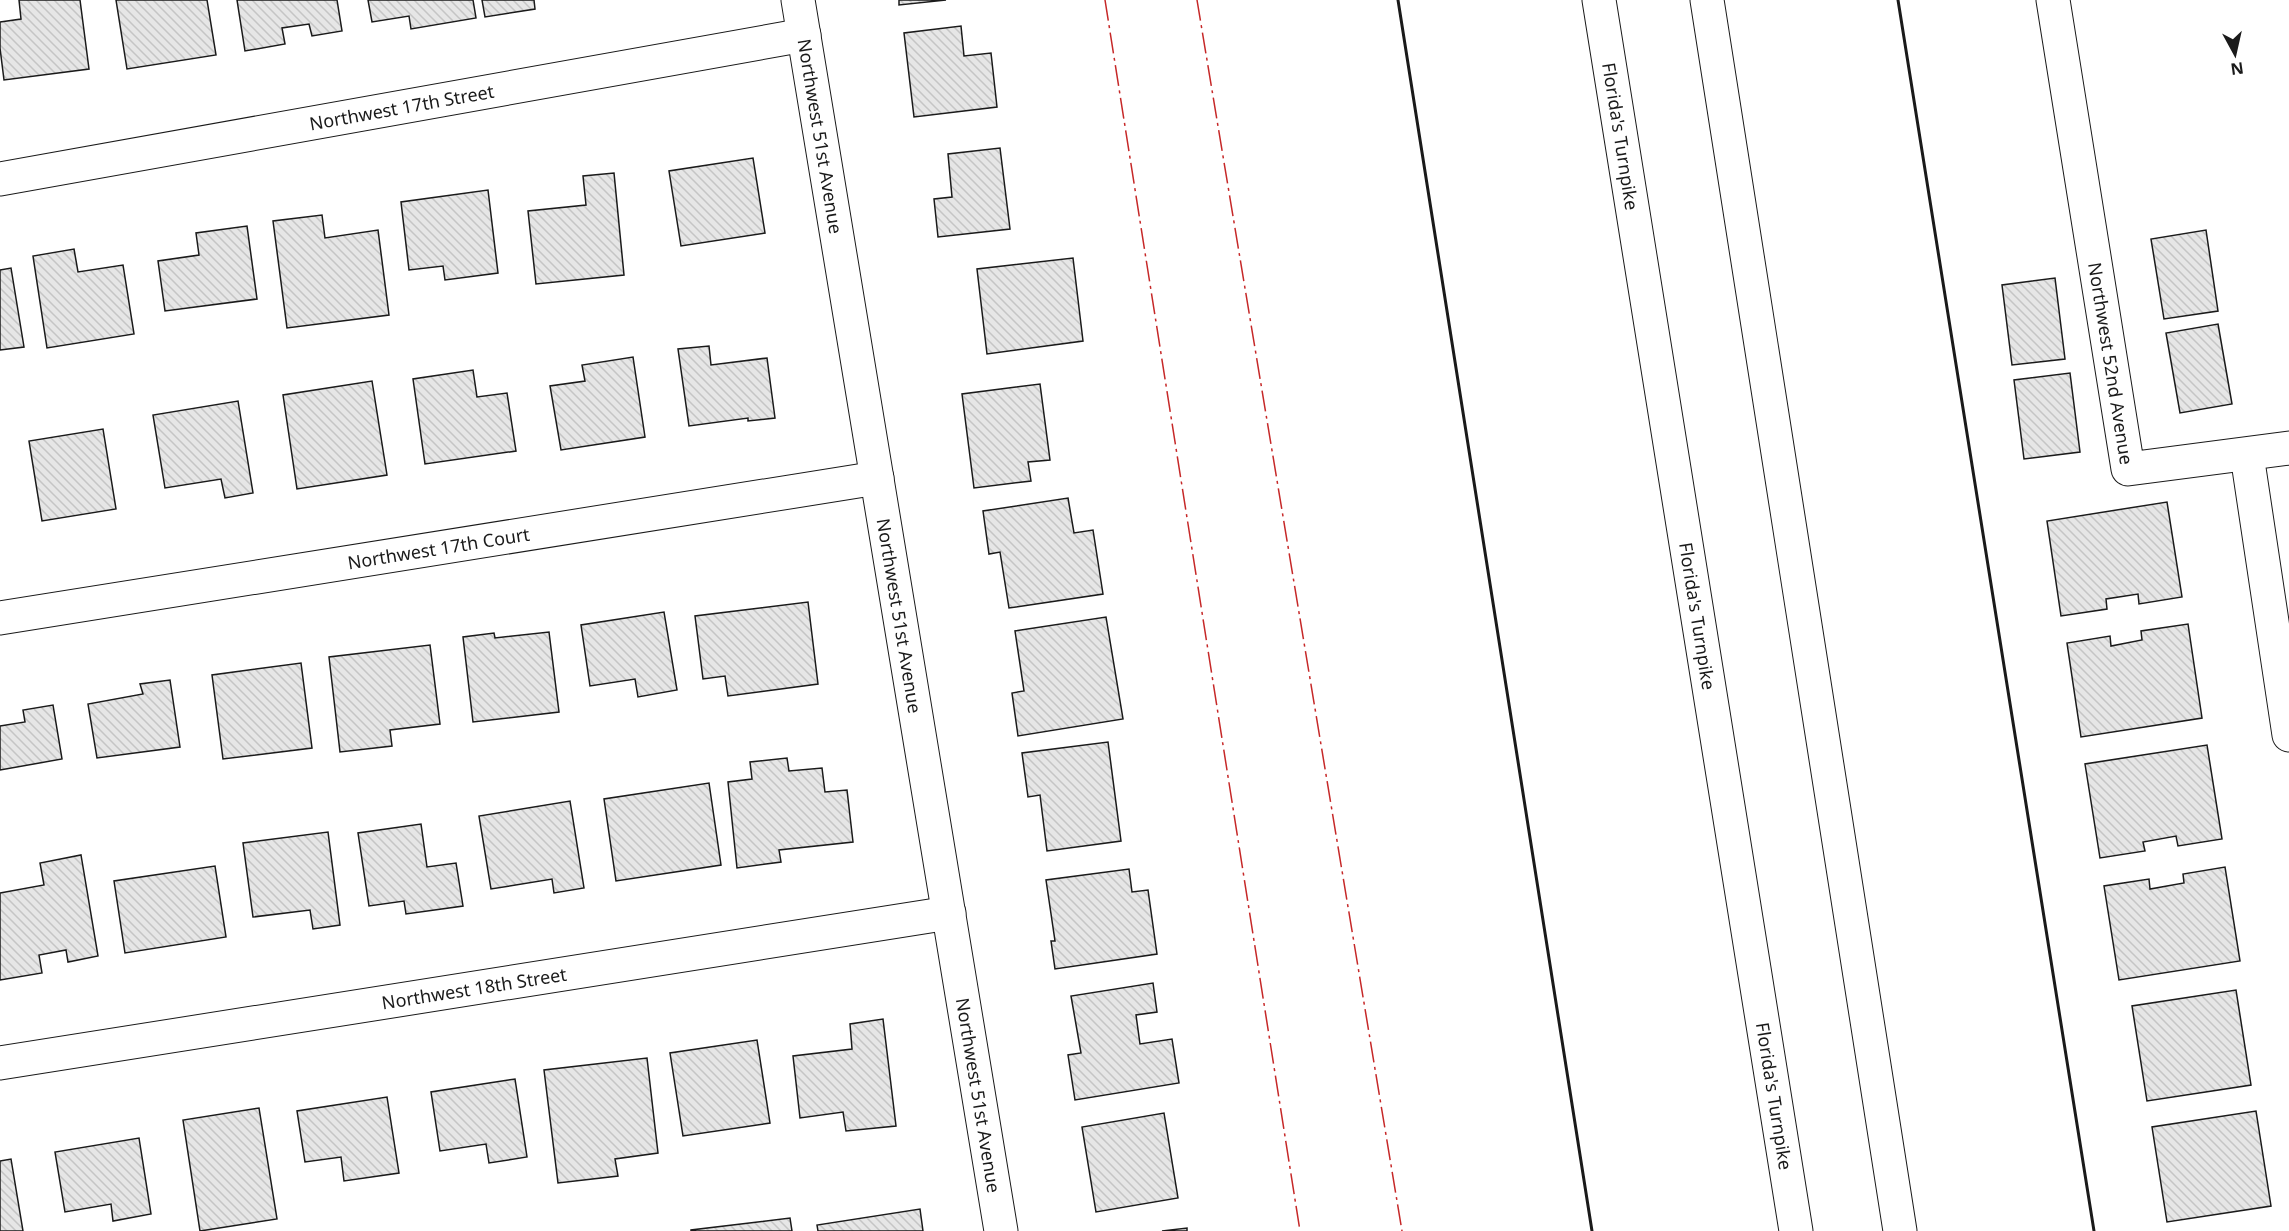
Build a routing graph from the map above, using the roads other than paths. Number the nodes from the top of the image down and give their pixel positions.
1 (798, 0) edge
2 (1599, 0) edge
3 (1707, 0) edge
4 (2053, 0) edge
5 (804, 35) junction
6 (0, 179) edge
7 (2289, 448) edge
8 (2247, 455) junction
9 (878, 478) junction
10 (0, 618) edge
11 (2286, 701) edge
12 (2289, 735) edge
13 (949, 913) junction
14 (0, 1063) edge
15 (1001, 1231) edge
16 (1796, 1231) edge
17 (1900, 1231) edge

1 - 5 main road, Northwest 51st Avenue
2 - 16 main road, Florida's Turnpike
3 - 17 main road
4 - 8 main road, Northwest 52nd Avenue
5 - 6 main road, Northwest 17th Street
5 - 9 main road, Northwest 51st Avenue
7 - 8 main road
8 - 11 main road
9 - 10 main road, Northwest 17th Court
9 - 13 main road, Northwest 51st Avenue
11 - 12 main road
13 - 14 main road, Northwest 18th Street
13 - 15 main road, Northwest 51st Avenue

